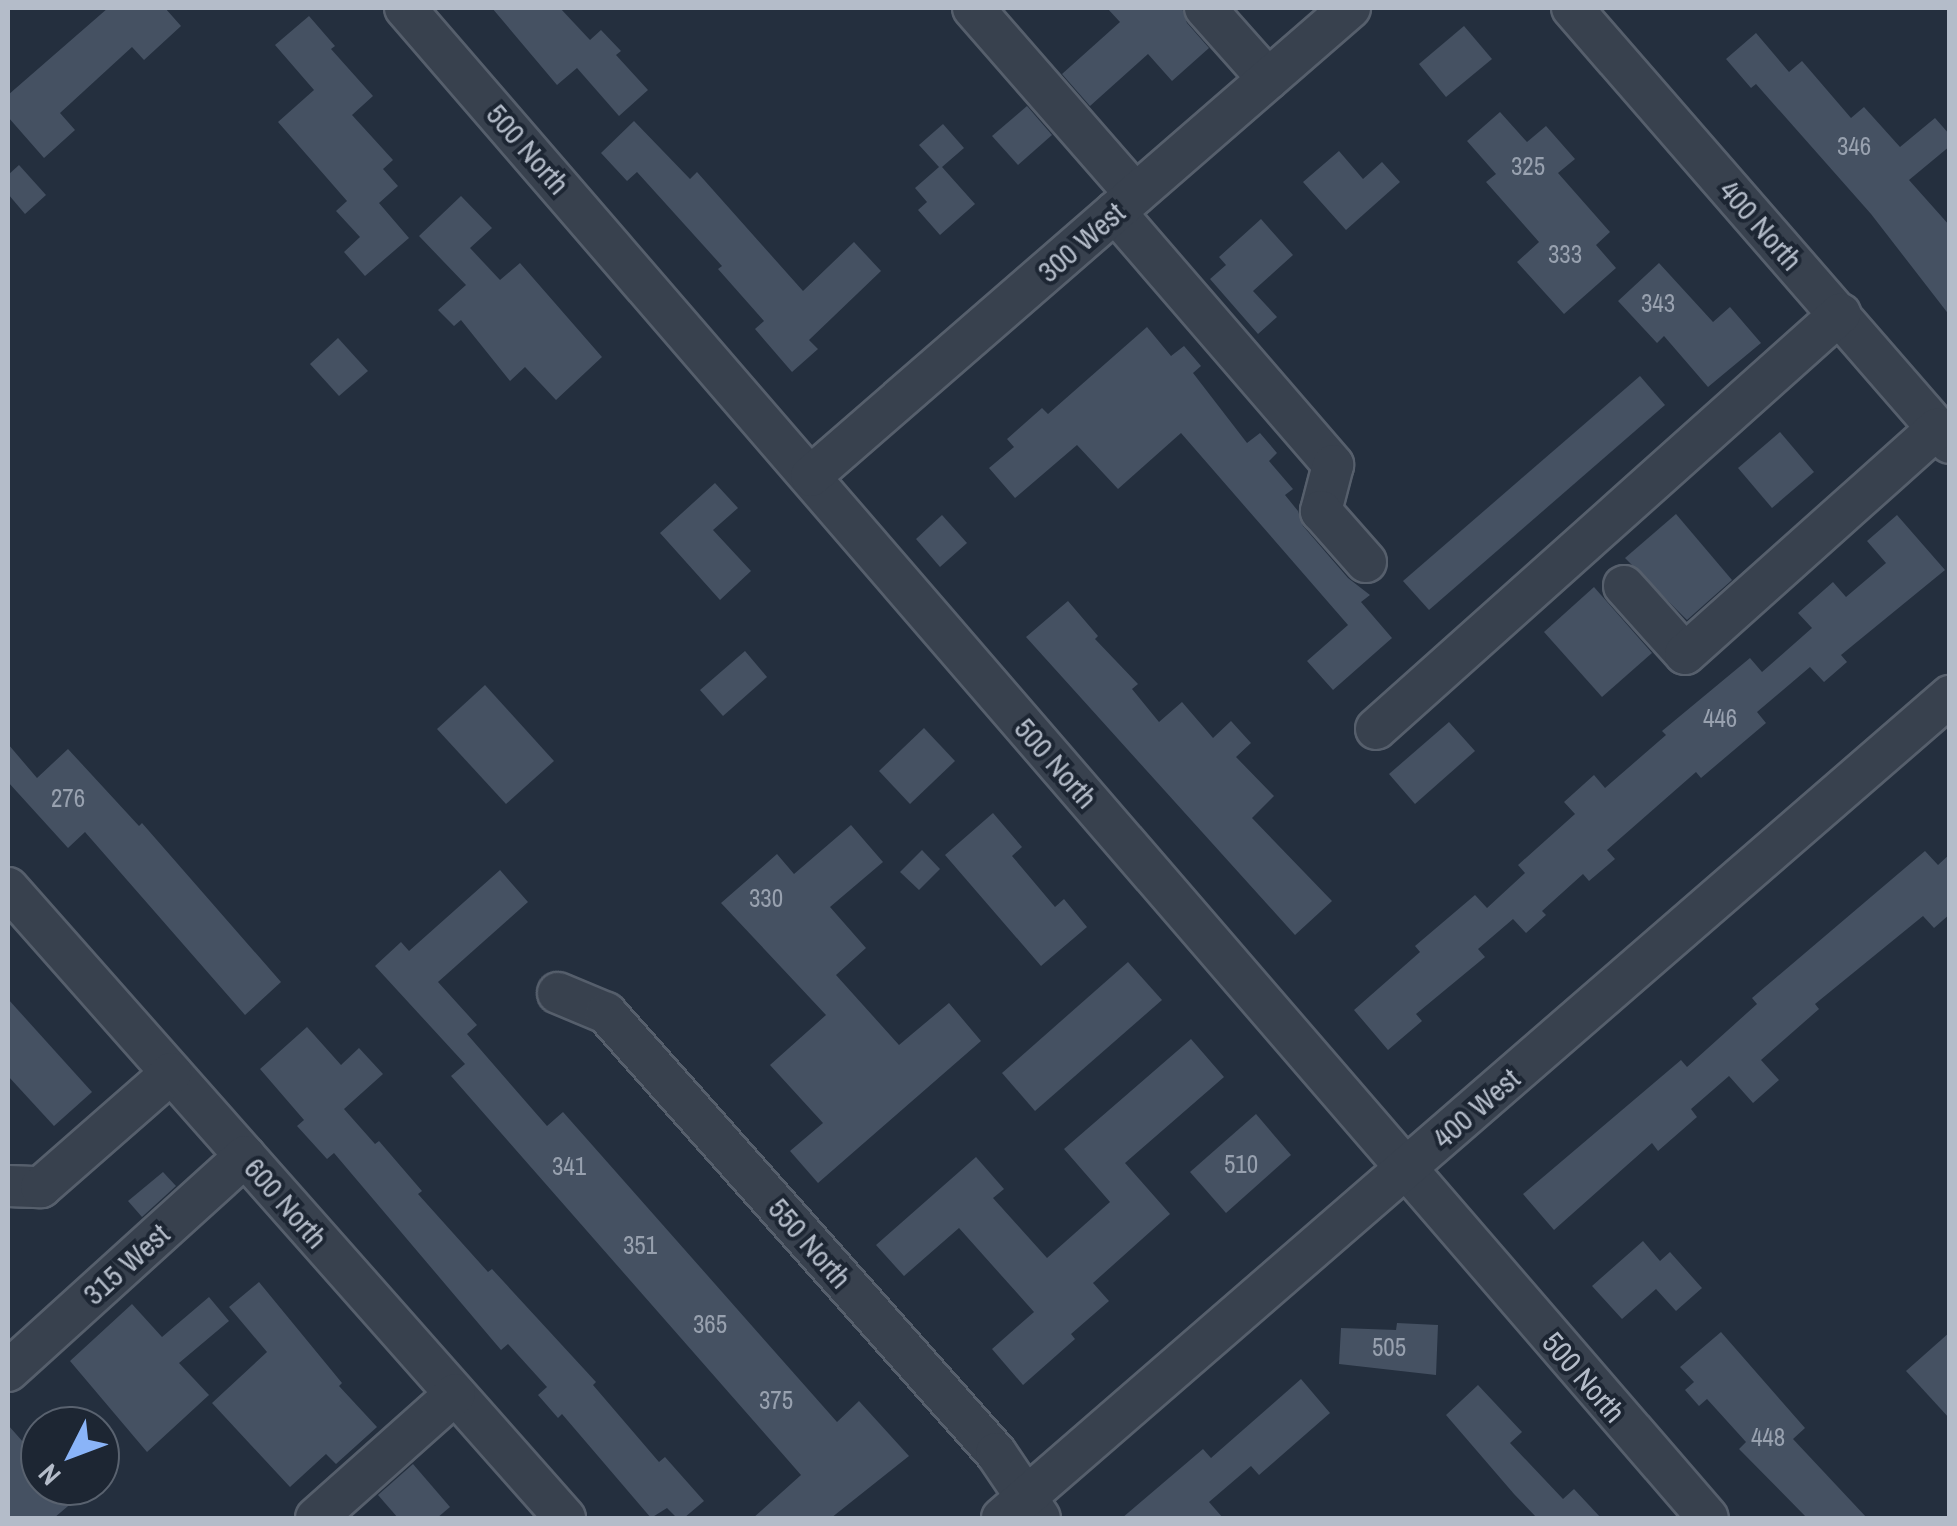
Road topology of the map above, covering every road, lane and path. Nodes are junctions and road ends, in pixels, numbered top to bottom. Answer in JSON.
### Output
{"nodes":[{"id":1,"x":405,"y":8,"type":"edge"},
{"id":2,"x":972,"y":8,"type":"edge"},
{"id":3,"x":1204,"y":8,"type":"edge"},
{"id":4,"x":1350,"y":8,"type":"edge"},
{"id":5,"x":1572,"y":8,"type":"edge"},
{"id":6,"x":1268,"y":79,"type":"junction"},
{"id":7,"x":1125,"y":203,"type":"junction"},
{"id":8,"x":1840,"y":314,"type":"junction"},
{"id":9,"x":1943,"y":436,"type":"edge"},
{"id":10,"x":811,"y":476,"type":"junction"},
{"id":11,"x":1366,"y":562,"type":"dead end"},
{"id":12,"x":1624,"y":586,"type":"dead end"},
{"id":13,"x":1950,"y":696,"type":"edge"},
{"id":14,"x":1376,"y":729,"type":"dead end"},
{"id":15,"x":8,"y":888,"type":"edge"},
{"id":16,"x":558,"y":993,"type":"dead end"},
{"id":17,"x":171,"y":1073,"type":"junction"},
{"id":18,"x":245,"y":1156,"type":"junction"},
{"id":19,"x":1404,"y":1170,"type":"junction"},
{"id":20,"x":8,"y":1186,"type":"edge"},
{"id":21,"x":8,"y":1371,"type":"edge"},
{"id":22,"x":454,"y":1394,"type":"junction"},
{"id":23,"x":1023,"y":1512,"type":"edge"},
{"id":24,"x":316,"y":1518,"type":"edge"},
{"id":25,"x":565,"y":1518,"type":"edge"},
{"id":26,"x":1708,"y":1518,"type":"edge"}],
"edges":[{"from":1,"to":10,"type":"street","name":"500 North"},
{"from":2,"to":7,"type":"street"},
{"from":3,"to":6,"type":"street"},
{"from":4,"to":6,"type":"street","name":"300 West"},
{"from":5,"to":8,"type":"street","name":"400 North"},
{"from":6,"to":7,"type":"street","name":"300 West"},
{"from":7,"to":10,"type":"street","name":"300 West"},
{"from":7,"to":11,"type":"street"},
{"from":8,"to":9,"type":"street","name":"400 North"},
{"from":8,"to":14,"type":"street"},
{"from":9,"to":12,"type":"street"},
{"from":10,"to":19,"type":"street","name":"500 North"},
{"from":13,"to":19,"type":"street","name":"400 West"},
{"from":15,"to":17,"type":"street","name":"600 North"},
{"from":16,"to":23,"type":"street","name":"550 North"},
{"from":17,"to":18,"type":"street","name":"600 North"},
{"from":17,"to":20,"type":"street"},
{"from":18,"to":21,"type":"street","name":"315 West"},
{"from":18,"to":22,"type":"street","name":"600 North"},
{"from":19,"to":23,"type":"street","name":"400 West"},
{"from":19,"to":26,"type":"street","name":"500 North"},
{"from":22,"to":24,"type":"street"},
{"from":22,"to":25,"type":"street","name":"600 North"}]}
